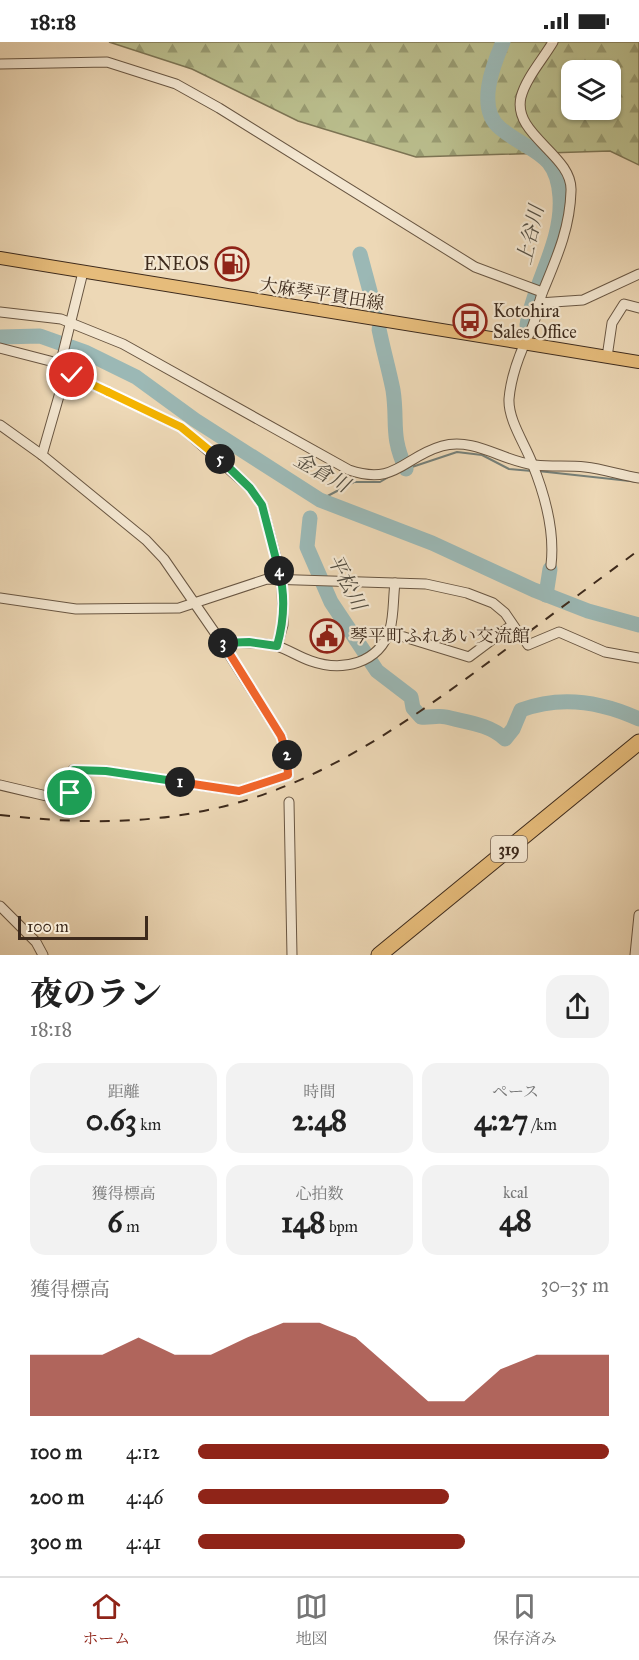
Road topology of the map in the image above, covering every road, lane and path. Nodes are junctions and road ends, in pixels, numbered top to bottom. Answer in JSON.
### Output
{"nodes":[{"id":1,"x":554,"y":42,"type":"edge"},
{"id":2,"x":0,"y":64,"type":"edge"},
{"id":3,"x":0,"y":258,"type":"edge"},
{"id":4,"x":83,"y":272,"type":"junction"},
{"id":5,"x":639,"y":274,"type":"edge"},
{"id":6,"x":542,"y":292,"type":"junction"},
{"id":7,"x":539,"y":303,"type":"junction"},
{"id":8,"x":639,"y":308,"type":"edge"},
{"id":9,"x":0,"y":312,"type":"edge"},
{"id":10,"x":70,"y":325,"type":"junction"},
{"id":11,"x":523,"y":344,"type":"junction"},
{"id":12,"x":0,"y":348,"type":"edge"},
{"id":13,"x":607,"y":357,"type":"junction"},
{"id":14,"x":639,"y":362,"type":"edge"},
{"id":15,"x":61,"y":364,"type":"junction"},
{"id":16,"x":0,"y":425,"type":"edge"},
{"id":17,"x":42,"y":455,"type":"junction"},
{"id":18,"x":533,"y":465,"type":"junction"},
{"id":19,"x":639,"y":478,"type":"edge"},
{"id":20,"x":551,"y":565,"type":"dead end"},
{"id":21,"x":282,"y":580,"type":"junction"},
{"id":22,"x":394,"y":583,"type":"junction"},
{"id":23,"x":0,"y":598,"type":"edge"},
{"id":24,"x":195,"y":604,"type":"junction"},
{"id":25,"x":388,"y":632,"type":"junction"},
{"id":26,"x":518,"y":632,"type":"junction"},
{"id":27,"x":222,"y":643,"type":"junction"},
{"id":28,"x":277,"y":646,"type":"junction"},
{"id":29,"x":639,"y":658,"type":"edge"},
{"id":30,"x":639,"y":742,"type":"edge"},
{"id":31,"x":0,"y":785,"type":"edge"},
{"id":32,"x":289,"y":802,"type":"dead end"},
{"id":33,"x":0,"y":906,"type":"edge"},
{"id":34,"x":639,"y":915,"type":"edge"},
{"id":35,"x":43,"y":955,"type":"edge"},
{"id":36,"x":292,"y":955,"type":"edge"},
{"id":37,"x":379,"y":955,"type":"edge"},
{"id":38,"x":635,"y":955,"type":"edge"}],
"edges":[{"from":1,"to":6,"type":"street"},
{"from":2,"to":6,"type":"street"},
{"from":3,"to":4,"type":"main road","name":"大麻琴平貫田線"},
{"from":4,"to":10,"type":"street"},
{"from":4,"to":11,"type":"main road","name":"大麻琴平貫田線"},
{"from":5,"to":7,"type":"street"},
{"from":6,"to":7,"type":"street"},
{"from":7,"to":11,"type":"street"},
{"from":8,"to":13,"type":"street"},
{"from":9,"to":10,"type":"street"},
{"from":10,"to":15,"type":"street"},
{"from":10,"to":18,"type":"street"},
{"from":11,"to":13,"type":"main road","name":"大麻琴平貫田線"},
{"from":11,"to":18,"type":"street"},
{"from":12,"to":15,"type":"street"},
{"from":13,"to":14,"type":"main road","name":"大麻琴平貫田線"},
{"from":15,"to":17,"type":"street"},
{"from":15,"to":21,"type":"street"},
{"from":16,"to":17,"type":"street"},
{"from":17,"to":24,"type":"street"},
{"from":18,"to":19,"type":"street"},
{"from":18,"to":20,"type":"street"},
{"from":21,"to":22,"type":"street"},
{"from":21,"to":24,"type":"street"},
{"from":21,"to":28,"type":"street"},
{"from":22,"to":25,"type":"street"},
{"from":22,"to":26,"type":"street"},
{"from":23,"to":24,"type":"street"},
{"from":24,"to":27,"type":"street"},
{"from":25,"to":26,"type":"street"},
{"from":25,"to":28,"type":"street"},
{"from":26,"to":29,"type":"street"},
{"from":27,"to":28,"type":"street"},
{"from":27,"to":31,"type":"street"},
{"from":30,"to":37,"type":"highway","number":"319"},
{"from":32,"to":36,"type":"street"},
{"from":33,"to":35,"type":"street"},
{"from":34,"to":38,"type":"street"}]}
